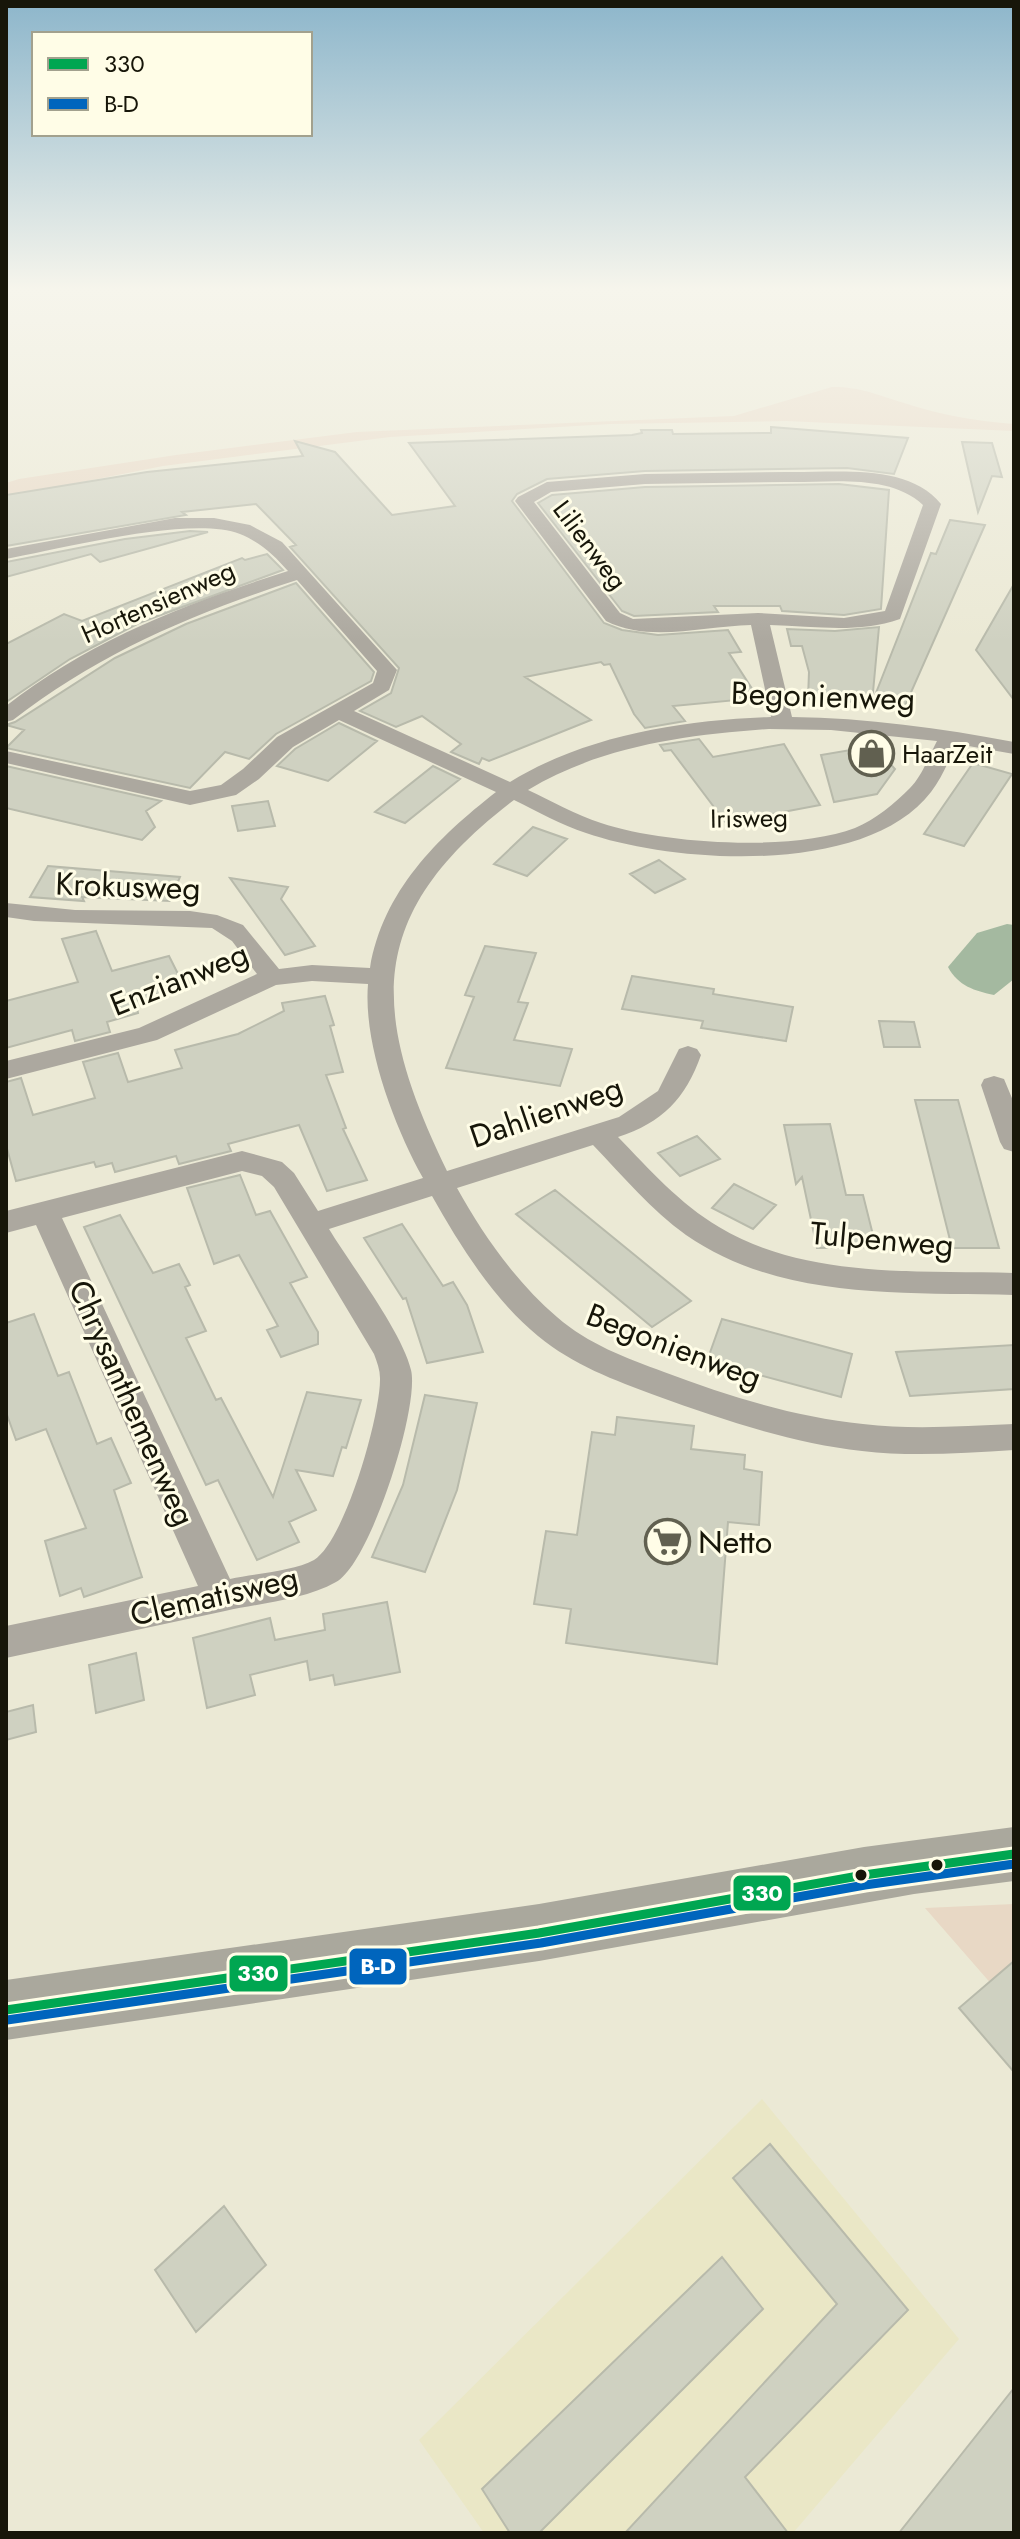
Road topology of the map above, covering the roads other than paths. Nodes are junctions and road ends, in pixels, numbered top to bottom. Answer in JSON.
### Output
{"nodes":[{"id":1,"x":6,"y":554,"type":"edge"},
{"id":2,"x":298,"y":574,"type":"junction"},
{"id":3,"x":759,"y":619,"type":"junction"},
{"id":4,"x":337,"y":711,"type":"junction"},
{"id":5,"x":6,"y":716,"type":"edge"},
{"id":6,"x":783,"y":723,"type":"junction"},
{"id":7,"x":950,"y":737,"type":"junction"},
{"id":8,"x":1014,"y":748,"type":"edge"},
{"id":9,"x":6,"y":757,"type":"edge"},
{"id":10,"x":511,"y":792,"type":"junction"},
{"id":11,"x":6,"y":910,"type":"edge"},
{"id":12,"x":272,"y":977,"type":"junction"},
{"id":13,"x":381,"y":977,"type":"junction"},
{"id":14,"x":688,"y":1055,"type":"dead end"},
{"id":15,"x":6,"y":1070,"type":"edge"},
{"id":16,"x":994,"y":1085,"type":"dead end"},
{"id":17,"x":598,"y":1133,"type":"junction"},
{"id":18,"x":1014,"y":1142,"type":"edge"},
{"id":19,"x":441,"y":1184,"type":"junction"},
{"id":20,"x":44,"y":1210,"type":"junction"},
{"id":21,"x":6,"y":1222,"type":"edge"},
{"id":22,"x":310,"y":1224,"type":"junction"},
{"id":23,"x":1014,"y":1284,"type":"edge"},
{"id":24,"x":1014,"y":1437,"type":"edge"},
{"id":25,"x":220,"y":1596,"type":"junction"},
{"id":26,"x":6,"y":1642,"type":"edge"},
{"id":27,"x":1014,"y":1854,"type":"edge"},
{"id":28,"x":6,"y":2010,"type":"edge"}],
"edges":[{"from":1,"to":2,"type":"street"},
{"from":2,"to":4,"type":"street"},
{"from":2,"to":5,"type":"street","name":"Hortensienweg"},
{"from":3,"to":3,"type":"street","name":"Lilienweg"},
{"from":3,"to":6,"type":"street"},
{"from":4,"to":9,"type":"street"},
{"from":4,"to":10,"type":"street","name":"Irisweg"},
{"from":6,"to":7,"type":"street","name":"Begonienweg"},
{"from":6,"to":10,"type":"street","name":"Begonienweg"},
{"from":7,"to":8,"type":"street","name":"Begonienweg"},
{"from":7,"to":10,"type":"street","name":"Irisweg"},
{"from":10,"to":13,"type":"street","name":"Begonienweg"},
{"from":11,"to":12,"type":"street","name":"Krokusweg"},
{"from":12,"to":13,"type":"street","name":"Enzianweg"},
{"from":12,"to":15,"type":"street","name":"Enzianweg"},
{"from":13,"to":19,"type":"street","name":"Begonienweg"},
{"from":14,"to":17,"type":"street","name":"Dahlienweg"},
{"from":16,"to":18,"type":"street"},
{"from":17,"to":19,"type":"street","name":"Dahlienweg"},
{"from":17,"to":23,"type":"street","name":"Tulpenweg"},
{"from":19,"to":22,"type":"street"},
{"from":19,"to":24,"type":"street","name":"Begonienweg"},
{"from":20,"to":21,"type":"street","name":"Clematisweg"},
{"from":20,"to":22,"type":"street","name":"Clematisweg"},
{"from":20,"to":25,"type":"street","name":"Chrysanthemenweg"},
{"from":22,"to":25,"type":"street","name":"Clematisweg"},
{"from":25,"to":26,"type":"street","name":"Clematisweg"},
{"from":27,"to":28,"type":"street"}]}
